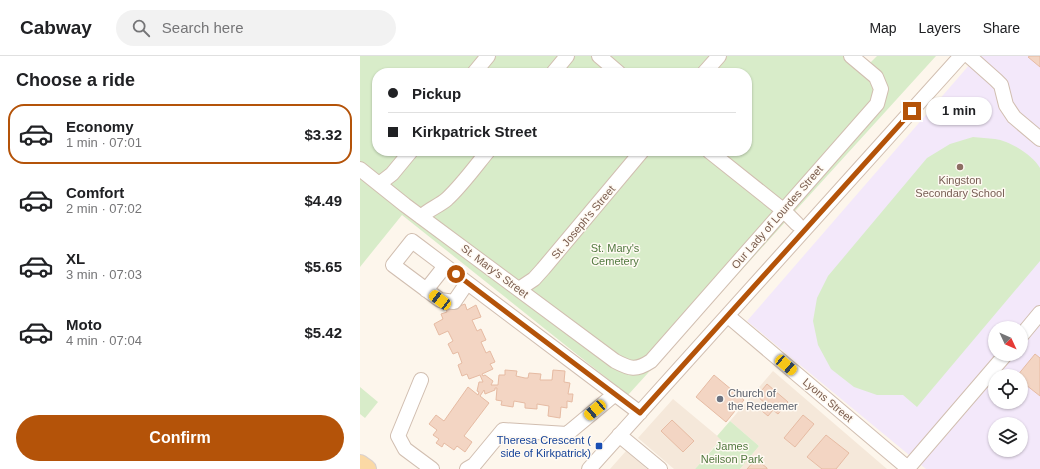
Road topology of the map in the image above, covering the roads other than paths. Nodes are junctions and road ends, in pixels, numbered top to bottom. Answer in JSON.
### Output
{"nodes":[{"id":1,"x":488,"y":56,"type":"edge"},
{"id":2,"x":567,"y":56,"type":"edge"},
{"id":3,"x":599,"y":56,"type":"edge"},
{"id":4,"x":719,"y":56,"type":"edge"},
{"id":5,"x":851,"y":56,"type":"edge"},
{"id":6,"x":961,"y":56,"type":"edge"},
{"id":7,"x":969,"y":56,"type":"edge"},
{"id":8,"x":478,"y":68,"type":"edge"},
{"id":9,"x":557,"y":68,"type":"edge"},
{"id":10,"x":613,"y":68,"type":"edge"},
{"id":11,"x":708,"y":68,"type":"edge"},
{"id":12,"x":1040,"y":139,"type":"edge"},
{"id":13,"x":407,"y":156,"type":"edge"},
{"id":14,"x":484,"y":156,"type":"edge"},
{"id":15,"x":638,"y":156,"type":"edge"},
{"id":16,"x":715,"y":156,"type":"edge"},
{"id":17,"x":360,"y":169,"type":"edge"},
{"id":18,"x":379,"y":184,"type":"junction"},
{"id":19,"x":783,"y":210,"type":"junction"},
{"id":20,"x":421,"y":217,"type":"junction"},
{"id":21,"x":797,"y":224,"type":"dead end"},
{"id":22,"x":445,"y":266,"type":"junction"},
{"id":23,"x":467,"y":283,"type":"junction"},
{"id":24,"x":426,"y":290,"type":"junction"},
{"id":25,"x":520,"y":290,"type":"junction"},
{"id":26,"x":1040,"y":313,"type":"edge"},
{"id":27,"x":728,"y":316,"type":"junction"},
{"id":28,"x":1028,"y":328,"type":"edge"},
{"id":29,"x":1000,"y":361,"type":"edge"},
{"id":30,"x":633,"y":369,"type":"joint"},
{"id":31,"x":421,"y":380,"type":"dead end"},
{"id":32,"x":615,"y":394,"type":"junction"},
{"id":33,"x":640,"y":413,"type":"junction"},
{"id":34,"x":619,"y":435,"type":"junction"},
{"id":35,"x":360,"y":464,"type":"edge"},
{"id":36,"x":367,"y":469,"type":"edge"},
{"id":37,"x":432,"y":469,"type":"edge"},
{"id":38,"x":467,"y":469,"type":"edge"},
{"id":39,"x":589,"y":469,"type":"edge"},
{"id":40,"x":660,"y":469,"type":"edge"},
{"id":41,"x":908,"y":469,"type":"edge"}],
"edges":[{"from":1,"to":8,"type":"street"},
{"from":2,"to":9,"type":"street"},
{"from":3,"to":10,"type":"street"},
{"from":4,"to":11,"type":"street"},
{"from":5,"to":19,"type":"street","name":"Our Lady of Lourdes Street"},
{"from":6,"to":27,"type":"street"},
{"from":7,"to":12,"type":"street"},
{"from":13,"to":18,"type":"street"},
{"from":14,"to":20,"type":"street"},
{"from":15,"to":25,"type":"street","name":"St. Joseph's Street"},
{"from":16,"to":19,"type":"street"},
{"from":17,"to":18,"type":"street","name":"St. Mary's Street"},
{"from":18,"to":20,"type":"street","name":"St. Mary's Street"},
{"from":19,"to":21,"type":"street"},
{"from":19,"to":30,"type":"street","name":"Our Lady of Lourdes Street"},
{"from":20,"to":25,"type":"street","name":"St. Mary's Street"},
{"from":22,"to":23,"type":"street"},
{"from":22,"to":24,"type":"street"},
{"from":22,"to":24,"type":"street"},
{"from":23,"to":24,"type":"street"},
{"from":23,"to":32,"type":"street"},
{"from":25,"to":30,"type":"street","name":"St. Mary's Street"},
{"from":26,"to":28,"type":"street"},
{"from":27,"to":33,"type":"street"},
{"from":27,"to":41,"type":"street","name":"Lyons Street"},
{"from":29,"to":41,"type":"street"},
{"from":31,"to":37,"type":"street"},
{"from":32,"to":33,"type":"street"},
{"from":32,"to":38,"type":"street"},
{"from":33,"to":34,"type":"street"},
{"from":34,"to":39,"type":"street"},
{"from":34,"to":40,"type":"street"},
{"from":35,"to":36,"type":"main road"}]}
